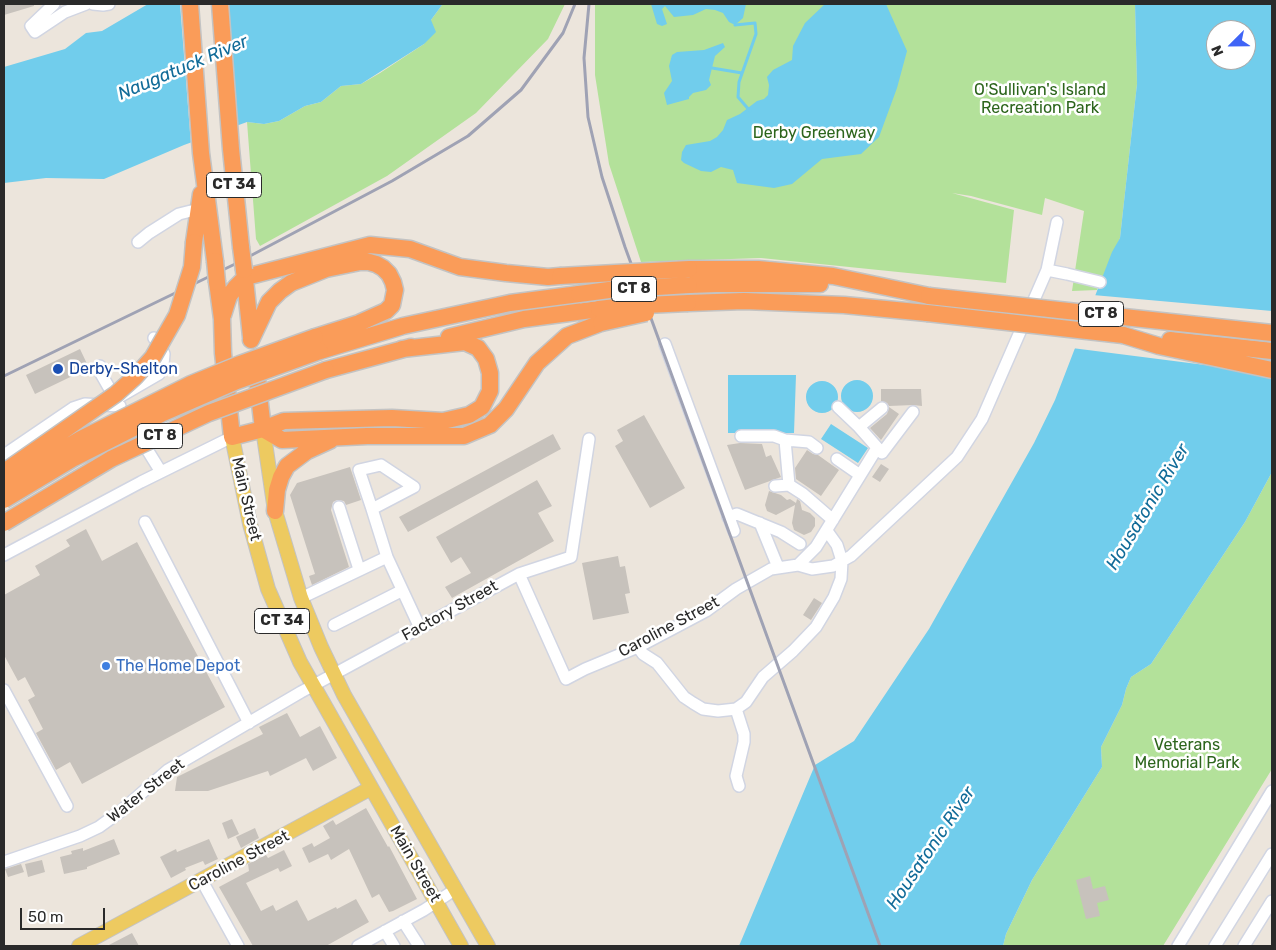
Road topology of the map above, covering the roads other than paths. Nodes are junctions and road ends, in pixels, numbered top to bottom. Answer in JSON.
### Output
{"nodes":[{"id":1,"x":54,"y":4,"type":"edge"},
{"id":2,"x":86,"y":4,"type":"edge"},
{"id":3,"x":93,"y":4,"type":"edge"},
{"id":4,"x":108,"y":4,"type":"edge"},
{"id":5,"x":190,"y":4,"type":"edge"},
{"id":6,"x":220,"y":4,"type":"edge"},
{"id":7,"x":204,"y":179,"type":"junction"},
{"id":8,"x":198,"y":212,"type":"junction"},
{"id":9,"x":1057,"y":222,"type":"dead end"},
{"id":10,"x":138,"y":242,"type":"dead end"},
{"id":11,"x":1047,"y":270,"type":"junction"},
{"id":12,"x":245,"y":273,"type":"junction"},
{"id":13,"x":689,"y":277,"type":"junction"},
{"id":14,"x":1100,"y":282,"type":"dead end"},
{"id":15,"x":600,"y":316,"type":"junction"},
{"id":16,"x":222,"y":320,"type":"junction"},
{"id":17,"x":1272,"y":333,"type":"edge"},
{"id":18,"x":1123,"y":335,"type":"junction"},
{"id":19,"x":154,"y":338,"type":"dead end"},
{"id":20,"x":252,"y":340,"type":"junction"},
{"id":21,"x":318,"y":344,"type":"junction"},
{"id":22,"x":665,"y":344,"type":"dead end"},
{"id":23,"x":402,"y":349,"type":"junction"},
{"id":24,"x":1272,"y":351,"type":"edge"},
{"id":25,"x":100,"y":366,"type":"dead end"},
{"id":26,"x":1272,"y":370,"type":"edge"},
{"id":27,"x":118,"y":403,"type":"junction"},
{"id":28,"x":838,"y":407,"type":"dead end"},
{"id":29,"x":882,"y":408,"type":"dead end"},
{"id":30,"x":912,"y":412,"type":"dead end"},
{"id":31,"x":859,"y":427,"type":"junction"},
{"id":32,"x":263,"y":430,"type":"junction"},
{"id":33,"x":741,"y":436,"type":"dead end"},
{"id":34,"x":346,"y":437,"type":"junction"},
{"id":35,"x":232,"y":438,"type":"junction"},
{"id":36,"x":589,"y":439,"type":"dead end"},
{"id":37,"x":785,"y":440,"type":"junction"},
{"id":38,"x":817,"y":448,"type":"dead end"},
{"id":39,"x":877,"y":448,"type":"junction"},
{"id":40,"x":4,"y":455,"type":"edge"},
{"id":41,"x":837,"y":459,"type":"dead end"},
{"id":42,"x":4,"y":472,"type":"edge"},
{"id":43,"x":161,"y":472,"type":"junction"},
{"id":44,"x":860,"y":475,"type":"junction"},
{"id":45,"x":4,"y":484,"type":"edge"},
{"id":46,"x":789,"y":485,"type":"junction"},
{"id":47,"x":775,"y":486,"type":"dead end"},
{"id":48,"x":4,"y":500,"type":"edge"},
{"id":49,"x":338,"y":507,"type":"dead end"},
{"id":50,"x":372,"y":509,"type":"junction"},
{"id":51,"x":274,"y":511,"type":"junction"},
{"id":52,"x":728,"y":517,"type":"junction"},
{"id":53,"x":833,"y":520,"type":"junction"},
{"id":54,"x":145,"y":522,"type":"dead end"},
{"id":55,"x":4,"y":523,"type":"edge"},
{"id":56,"x":760,"y":523,"type":"junction"},
{"id":57,"x":827,"y":530,"type":"junction"},
{"id":58,"x":734,"y":531,"type":"dead end"},
{"id":59,"x":800,"y":544,"type":"dead end"},
{"id":60,"x":4,"y":555,"type":"edge"},
{"id":61,"x":386,"y":557,"type":"junction"},
{"id":62,"x":842,"y":561,"type":"junction"},
{"id":63,"x":798,"y":565,"type":"junction"},
{"id":64,"x":778,"y":567,"type":"junction"},
{"id":65,"x":359,"y":569,"type":"junction"},
{"id":66,"x":519,"y":574,"type":"junction"},
{"id":67,"x":401,"y":591,"type":"junction"},
{"id":68,"x":301,"y":598,"type":"junction"},
{"id":69,"x":334,"y":625,"type":"dead end"},
{"id":70,"x":420,"y":628,"type":"junction"},
{"id":71,"x":638,"y":647,"type":"junction"},
{"id":72,"x":333,"y":675,"type":"junction"},
{"id":73,"x":314,"y":685,"type":"junction"},
{"id":74,"x":4,"y":690,"type":"edge"},
{"id":75,"x":736,"y":709,"type":"junction"},
{"id":76,"x":249,"y":723,"type":"junction"},
{"id":77,"x":739,"y":786,"type":"dead end"},
{"id":78,"x":371,"y":788,"type":"junction"},
{"id":79,"x":1272,"y":791,"type":"edge"},
{"id":80,"x":67,"y":806,"type":"dead end"},
{"id":81,"x":1268,"y":809,"type":"edge"},
{"id":82,"x":1272,"y":854,"type":"edge"},
{"id":83,"x":4,"y":862,"type":"edge"},
{"id":84,"x":202,"y":881,"type":"junction"},
{"id":85,"x":456,"y":890,"type":"junction"},
{"id":86,"x":1272,"y":901,"type":"edge"},
{"id":87,"x":436,"y":902,"type":"junction"},
{"id":88,"x":404,"y":921,"type":"junction"},
{"id":89,"x":385,"y":931,"type":"junction"},
{"id":90,"x":79,"y":946,"type":"edge"},
{"id":91,"x":238,"y":946,"type":"edge"},
{"id":92,"x":358,"y":946,"type":"edge"},
{"id":93,"x":394,"y":946,"type":"edge"},
{"id":94,"x":419,"y":946,"type":"edge"},
{"id":95,"x":461,"y":946,"type":"edge"},
{"id":96,"x":488,"y":946,"type":"edge"},
{"id":97,"x":1178,"y":946,"type":"edge"},
{"id":98,"x":1215,"y":946,"type":"edge"},
{"id":99,"x":1244,"y":946,"type":"edge"}],
"edges":[{"from":1,"to":2,"type":"street"},
{"from":3,"to":4,"type":"street"},
{"from":5,"to":7,"type":"highway","name":"Main Street","number":"CT 34"},
{"from":6,"to":12,"type":"highway","name":"Main Street","number":"CT 34","bridge":true},
{"from":7,"to":8,"type":"highway"},
{"from":7,"to":16,"type":"highway","name":"Main Street","number":"CT 34","bridge":true},
{"from":8,"to":10,"type":"street"},
{"from":8,"to":42,"type":"highway","bridge":true},
{"from":9,"to":11,"type":"street","name":"Caroline Street"},
{"from":11,"to":14,"type":"street"},
{"from":11,"to":62,"type":"street","name":"Caroline Street"},
{"from":12,"to":13,"type":"highway","bridge":true},
{"from":12,"to":16,"type":"highway"},
{"from":12,"to":20,"type":"highway","name":"Main Street","number":"CT 34"},
{"from":13,"to":17,"type":"highway","number":"CT 8","bridge":true},
{"from":13,"to":21,"type":"highway","number":"CT 8","bridge":true},
{"from":15,"to":18,"type":"highway","number":"CT 8","bridge":true},
{"from":15,"to":23,"type":"highway","number":"CT 8"},
{"from":15,"to":34,"type":"highway"},
{"from":16,"to":35,"type":"highway","name":"Main Street","number":"CT 34"},
{"from":18,"to":24,"type":"highway","number":"CT 8"},
{"from":18,"to":26,"type":"highway"},
{"from":19,"to":27,"type":"street"},
{"from":20,"to":21,"type":"highway"},
{"from":20,"to":32,"type":"highway","name":"Main Street","number":"CT 34"},
{"from":21,"to":45,"type":"highway","bridge":true},
{"from":21,"to":48,"type":"highway","number":"CT 8","bridge":true},
{"from":22,"to":52,"type":"street"},
{"from":23,"to":32,"type":"highway"},
{"from":23,"to":55,"type":"highway","number":"CT 8","bridge":true},
{"from":25,"to":27,"type":"street"},
{"from":27,"to":40,"type":"street"},
{"from":27,"to":43,"type":"street"},
{"from":28,"to":31,"type":"street"},
{"from":29,"to":31,"type":"street"},
{"from":30,"to":39,"type":"street"},
{"from":31,"to":39,"type":"street"},
{"from":32,"to":34,"type":"highway"},
{"from":32,"to":35,"type":"highway"},
{"from":32,"to":51,"type":"main road","name":"Main Street","number":"CT 34"},
{"from":33,"to":37,"type":"street"},
{"from":34,"to":51,"type":"highway"},
{"from":35,"to":43,"type":"street"},
{"from":35,"to":73,"type":"main road","name":"Main Street","number":"CT 34"},
{"from":36,"to":66,"type":"street","name":"Factory Street"},
{"from":37,"to":38,"type":"street"},
{"from":37,"to":46,"type":"street"},
{"from":39,"to":44,"type":"street"},
{"from":41,"to":44,"type":"street"},
{"from":43,"to":60,"type":"street"},
{"from":44,"to":53,"type":"street"},
{"from":46,"to":47,"type":"street"},
{"from":46,"to":53,"type":"street"},
{"from":49,"to":65,"type":"street"},
{"from":50,"to":50,"type":"street"},
{"from":50,"to":61,"type":"street"},
{"from":51,"to":68,"type":"main road","name":"Main Street","number":"CT 34"},
{"from":52,"to":56,"type":"street"},
{"from":52,"to":58,"type":"street"},
{"from":53,"to":57,"type":"street"},
{"from":54,"to":76,"type":"street"},
{"from":56,"to":59,"type":"street"},
{"from":56,"to":64,"type":"street"},
{"from":57,"to":62,"type":"street"},
{"from":57,"to":63,"type":"street"},
{"from":61,"to":65,"type":"street"},
{"from":61,"to":67,"type":"street"},
{"from":62,"to":63,"type":"street","name":"Caroline Street"},
{"from":62,"to":75,"type":"street"},
{"from":63,"to":64,"type":"street","name":"Caroline Street"},
{"from":64,"to":71,"type":"street","name":"Caroline Street"},
{"from":65,"to":68,"type":"street"},
{"from":66,"to":70,"type":"street","name":"Factory Street"},
{"from":66,"to":71,"type":"street","name":"Caroline Street"},
{"from":67,"to":69,"type":"street"},
{"from":67,"to":70,"type":"street"},
{"from":68,"to":72,"type":"main road","name":"Main Street","number":"CT 34"},
{"from":70,"to":72,"type":"street","name":"Factory Street"},
{"from":71,"to":75,"type":"street"},
{"from":72,"to":73,"type":"street","name":"Water Street"},
{"from":72,"to":85,"type":"main road","name":"Main Street","number":"CT 34"},
{"from":73,"to":76,"type":"street","name":"Water Street"},
{"from":73,"to":78,"type":"main road","name":"Main Street","number":"CT 34"},
{"from":74,"to":80,"type":"street"},
{"from":75,"to":77,"type":"street"},
{"from":76,"to":83,"type":"street","name":"Water Street"},
{"from":78,"to":84,"type":"main road","name":"Caroline Street"},
{"from":78,"to":87,"type":"main road","name":"Main Street","number":"CT 34"},
{"from":79,"to":81,"type":"street"},
{"from":81,"to":97,"type":"street"},
{"from":82,"to":98,"type":"street"},
{"from":84,"to":90,"type":"main road","name":"Caroline Street"},
{"from":84,"to":91,"type":"street"},
{"from":85,"to":87,"type":"street"},
{"from":85,"to":96,"type":"main road","name":"Main Street","number":"CT 34"},
{"from":86,"to":99,"type":"street"},
{"from":87,"to":88,"type":"street"},
{"from":87,"to":95,"type":"main road","name":"Main Street","number":"CT 34"},
{"from":88,"to":89,"type":"street"},
{"from":88,"to":94,"type":"street"},
{"from":89,"to":92,"type":"street"},
{"from":89,"to":93,"type":"street"}]}
